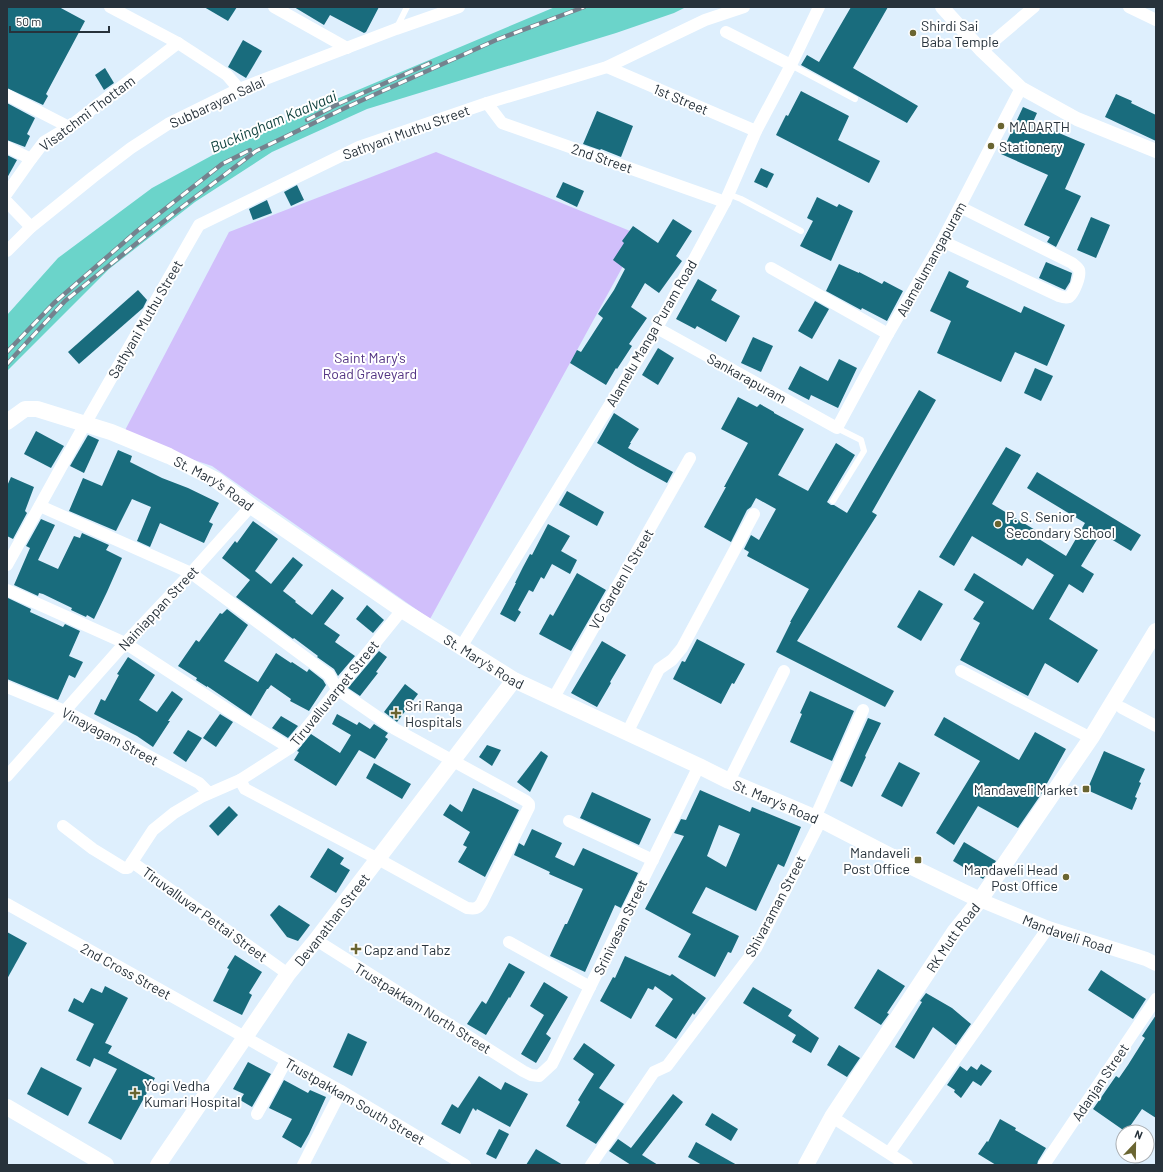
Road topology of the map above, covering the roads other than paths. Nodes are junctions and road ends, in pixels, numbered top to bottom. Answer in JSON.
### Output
{"nodes":[{"id":1,"x":110,"y":7,"type":"edge"},
{"id":2,"x":274,"y":7,"type":"edge"},
{"id":3,"x":407,"y":7,"type":"edge"},
{"id":4,"x":459,"y":7,"type":"edge"},
{"id":5,"x":744,"y":7,"type":"edge"},
{"id":6,"x":819,"y":7,"type":"edge"},
{"id":7,"x":942,"y":7,"type":"edge"},
{"id":8,"x":1034,"y":7,"type":"edge"},
{"id":9,"x":1129,"y":7,"type":"edge"},
{"id":10,"x":290,"y":11,"type":"edge"},
{"id":11,"x":1150,"y":14,"type":"edge"},
{"id":12,"x":396,"y":29,"type":"junction"},
{"id":13,"x":726,"y":32,"type":"dead end"},
{"id":14,"x":178,"y":43,"type":"junction"},
{"id":15,"x":347,"y":48,"type":"junction"},
{"id":16,"x":982,"y":51,"type":"junction"},
{"id":17,"x":790,"y":65,"type":"junction"},
{"id":18,"x":607,"y":67,"type":"junction"},
{"id":19,"x":1021,"y":88,"type":"junction"},
{"id":20,"x":239,"y":89,"type":"junction"},
{"id":21,"x":7,"y":95,"type":"edge"},
{"id":22,"x":855,"y":99,"type":"dead end"},
{"id":23,"x":487,"y":103,"type":"junction"},
{"id":24,"x":70,"y":127,"type":"junction"},
{"id":25,"x":756,"y":131,"type":"junction"},
{"id":26,"x":7,"y":146,"type":"edge"},
{"id":27,"x":1156,"y":151,"type":"edge"},
{"id":28,"x":30,"y":159,"type":"junction"},
{"id":29,"x":7,"y":193,"type":"edge"},
{"id":30,"x":726,"y":198,"type":"junction"},
{"id":31,"x":7,"y":202,"type":"edge"},
{"id":32,"x":960,"y":207,"type":"junction"},
{"id":33,"x":31,"y":227,"type":"junction"},
{"id":34,"x":801,"y":231,"type":"dead end"},
{"id":35,"x":942,"y":241,"type":"junction"},
{"id":36,"x":7,"y":251,"type":"edge"},
{"id":37,"x":771,"y":268,"type":"dead end"},
{"id":38,"x":657,"y":328,"type":"junction"},
{"id":39,"x":888,"y":334,"type":"junction"},
{"id":40,"x":7,"y":422,"type":"edge"},
{"id":41,"x":85,"y":424,"type":"junction"},
{"id":42,"x":837,"y":428,"type":"junction"},
{"id":43,"x":690,"y":458,"type":"dead end"},
{"id":44,"x":833,"y":501,"type":"dead end"},
{"id":45,"x":40,"y":506,"type":"junction"},
{"id":46,"x":251,"y":506,"type":"junction"},
{"id":47,"x":754,"y":514,"type":"dead end"},
{"id":48,"x":7,"y":565,"type":"edge"},
{"id":49,"x":191,"y":573,"type":"junction"},
{"id":50,"x":7,"y":590,"type":"edge"},
{"id":51,"x":402,"y":610,"type":"junction"},
{"id":52,"x":1156,"y":631,"type":"edge"},
{"id":53,"x":125,"y":643,"type":"junction"},
{"id":54,"x":461,"y":647,"type":"junction"},
{"id":55,"x":961,"y":670,"type":"dead end"},
{"id":56,"x":784,"y":671,"type":"dead end"},
{"id":57,"x":514,"y":680,"type":"junction"},
{"id":58,"x":7,"y":687,"type":"edge"},
{"id":59,"x":337,"y":689,"type":"junction"},
{"id":60,"x":553,"y":698,"type":"junction"},
{"id":61,"x":1122,"y":708,"type":"dead end"},
{"id":62,"x":863,"y":710,"type":"dead end"},
{"id":63,"x":66,"y":711,"type":"junction"},
{"id":64,"x":1156,"y":726,"type":"edge"},
{"id":65,"x":627,"y":733,"type":"junction"},
{"id":66,"x":1091,"y":738,"type":"junction"},
{"id":67,"x":290,"y":748,"type":"junction"},
{"id":68,"x":452,"y":761,"type":"junction"},
{"id":69,"x":699,"y":766,"type":"junction"},
{"id":70,"x":7,"y":776,"type":"edge"},
{"id":71,"x":240,"y":780,"type":"junction"},
{"id":72,"x":729,"y":781,"type":"junction"},
{"id":73,"x":209,"y":793,"type":"junction"},
{"id":74,"x":818,"y":819,"type":"junction"},
{"id":75,"x":569,"y":822,"type":"dead end"},
{"id":76,"x":63,"y":826,"type":"dead end"},
{"id":77,"x":378,"y":859,"type":"junction"},
{"id":78,"x":653,"y":860,"type":"junction"},
{"id":79,"x":132,"y":862,"type":"junction"},
{"id":80,"x":980,"y":900,"type":"junction"},
{"id":81,"x":7,"y":904,"type":"edge"},
{"id":82,"x":1048,"y":928,"type":"junction"},
{"id":83,"x":316,"y":940,"type":"junction"},
{"id":84,"x":510,"y":942,"type":"dead end"},
{"id":85,"x":1153,"y":960,"type":"edge"},
{"id":86,"x":288,"y":974,"type":"junction"},
{"id":87,"x":590,"y":987,"type":"junction"},
{"id":88,"x":1156,"y":999,"type":"edge"},
{"id":89,"x":244,"y":1038,"type":"junction"},
{"id":90,"x":286,"y":1061,"type":"junction"},
{"id":91,"x":531,"y":1075,"type":"joint"},
{"id":92,"x":341,"y":1091,"type":"junction"},
{"id":93,"x":7,"y":1107,"type":"edge"},
{"id":94,"x":257,"y":1114,"type":"dead end"},
{"id":95,"x":832,"y":1117,"type":"junction"},
{"id":96,"x":889,"y":1153,"type":"junction"},
{"id":97,"x":106,"y":1165,"type":"edge"},
{"id":98,"x":158,"y":1165,"type":"edge"},
{"id":99,"x":303,"y":1165,"type":"edge"},
{"id":100,"x":465,"y":1165,"type":"edge"},
{"id":101,"x":591,"y":1165,"type":"edge"},
{"id":102,"x":806,"y":1165,"type":"edge"},
{"id":103,"x":907,"y":1165,"type":"edge"},
{"id":104,"x":1044,"y":1165,"type":"edge"}],
"edges":[{"from":1,"to":14,"type":"street"},
{"from":2,"to":10,"type":"street"},
{"from":3,"to":12,"type":"lane"},
{"from":4,"to":12,"type":"street","name":"Subbarayan Salai"},
{"from":5,"to":18,"type":"street","name":"Sathyani Muthu Street"},
{"from":6,"to":17,"type":"street","name":"Alamelu Manga Puram Road"},
{"from":7,"to":16,"type":"street"},
{"from":8,"to":16,"type":"street"},
{"from":9,"to":11,"type":"street"},
{"from":10,"to":15,"type":"street"},
{"from":12,"to":15,"type":"street","name":"Subbarayan Salai"},
{"from":13,"to":17,"type":"street"},
{"from":14,"to":20,"type":"street"},
{"from":14,"to":24,"type":"street","name":"Visatchmi Thottam"},
{"from":15,"to":20,"type":"street","name":"Subbarayan Salai"},
{"from":16,"to":19,"type":"street"},
{"from":17,"to":22,"type":"lane"},
{"from":17,"to":25,"type":"street","name":"Alamelu Manga Puram Road"},
{"from":18,"to":23,"type":"street","name":"Sathyani Muthu Street"},
{"from":18,"to":25,"type":"street","name":"1st Street"},
{"from":19,"to":27,"type":"street"},
{"from":19,"to":32,"type":"street","name":"Alamelumangapuram"},
{"from":20,"to":33,"type":"street","name":"Subbarayan Salai"},
{"from":21,"to":24,"type":"street"},
{"from":23,"to":30,"type":"street","name":"2nd Street"},
{"from":23,"to":41,"type":"street","name":"Sathyani Muthu Street"},
{"from":24,"to":28,"type":"street","name":"Visatchmi Thottam"},
{"from":25,"to":30,"type":"street","name":"Alamelu Manga Puram Road"},
{"from":26,"to":28,"type":"street"},
{"from":28,"to":29,"type":"street","name":"Visatchmi Thottam"},
{"from":30,"to":34,"type":"lane"},
{"from":30,"to":38,"type":"street","name":"Alamelu Manga Puram Road"},
{"from":31,"to":33,"type":"street"},
{"from":32,"to":35,"type":"street","name":"Alamelumangapuram"},
{"from":32,"to":35,"type":"street"},
{"from":33,"to":36,"type":"street","name":"Subbarayan Salai"},
{"from":35,"to":39,"type":"street","name":"Alamelumangapuram"},
{"from":37,"to":39,"type":"street"},
{"from":38,"to":42,"type":"street","name":"Sankarapuram"},
{"from":38,"to":54,"type":"street","name":"Alamelu Manga Puram Road"},
{"from":39,"to":42,"type":"street","name":"Alamelumangapuram"},
{"from":40,"to":41,"type":"main road","name":"St. Mary's Road"},
{"from":41,"to":45,"type":"street","name":"Sathyani Muthu Street"},
{"from":41,"to":46,"type":"main road","name":"St. Mary's Road"},
{"from":42,"to":44,"type":"lane"},
{"from":43,"to":60,"type":"street","name":"VC Garden II Street"},
{"from":45,"to":48,"type":"street","name":"Sathyani Muthu Street"},
{"from":45,"to":49,"type":"street"},
{"from":46,"to":49,"type":"street","name":"Nainiappan Street"},
{"from":46,"to":51,"type":"main road","name":"St. Mary's Road"},
{"from":47,"to":65,"type":"street"},
{"from":49,"to":53,"type":"street","name":"Nainiappan Street"},
{"from":49,"to":59,"type":"street"},
{"from":50,"to":53,"type":"street"},
{"from":51,"to":54,"type":"main road","name":"St. Mary's Road"},
{"from":51,"to":59,"type":"street","name":"Tiruvalluvarpet Street"},
{"from":52,"to":66,"type":"main road","name":"RK Mutt Road"},
{"from":53,"to":63,"type":"street","name":"Nainiappan Street"},
{"from":53,"to":67,"type":"street"},
{"from":54,"to":57,"type":"main road","name":"St. Mary's Road"},
{"from":55,"to":66,"type":"street"},
{"from":56,"to":72,"type":"street"},
{"from":57,"to":60,"type":"main road","name":"St. Mary's Road"},
{"from":57,"to":68,"type":"main road","name":"Devanathan Street"},
{"from":58,"to":63,"type":"street","name":"Vinayagam Street"},
{"from":59,"to":67,"type":"street","name":"Tiruvalluvarpet Street"},
{"from":59,"to":68,"type":"street"},
{"from":60,"to":65,"type":"main road","name":"St. Mary's Road"},
{"from":61,"to":64,"type":"street"},
{"from":62,"to":74,"type":"street","name":"Shivaraman Street"},
{"from":63,"to":70,"type":"street","name":"Nainiappan Street"},
{"from":63,"to":73,"type":"street","name":"Vinayagam Street"},
{"from":65,"to":69,"type":"main road","name":"St. Mary's Road"},
{"from":66,"to":80,"type":"main road","name":"RK Mutt Road"},
{"from":67,"to":71,"type":"street","name":"Tiruvalluvarpet Street"},
{"from":68,"to":77,"type":"main road","name":"Devanathan Street"},
{"from":68,"to":77,"type":"street"},
{"from":69,"to":72,"type":"main road","name":"St. Mary's Road"},
{"from":69,"to":78,"type":"street","name":"Srinivasan Street"},
{"from":71,"to":73,"type":"street","name":"Tiruvalluvarpet Street"},
{"from":71,"to":77,"type":"street"},
{"from":72,"to":74,"type":"main road","name":"St. Mary's Road"},
{"from":73,"to":79,"type":"street","name":"Tiruvalluvarpet Street"},
{"from":74,"to":80,"type":"main road","name":"St. Mary's Road"},
{"from":74,"to":101,"type":"street","name":"Shivaraman Street"},
{"from":75,"to":78,"type":"street"},
{"from":76,"to":79,"type":"street","name":"Tiruvalluvar Pettai Street"},
{"from":77,"to":83,"type":"main road","name":"Devanathan Street"},
{"from":78,"to":87,"type":"street","name":"Srinivasan Street"},
{"from":79,"to":86,"type":"street","name":"Tiruvalluvar Pettai Street"},
{"from":80,"to":82,"type":"street","name":"Mandaveli Road"},
{"from":80,"to":95,"type":"main road","name":"RK Mutt Road"},
{"from":81,"to":89,"type":"street","name":"2nd Cross Street"},
{"from":82,"to":85,"type":"street","name":"Mandaveli Road"},
{"from":82,"to":96,"type":"street"},
{"from":83,"to":86,"type":"main road","name":"Devanathan Street"},
{"from":83,"to":91,"type":"street","name":"Trustpakkam North Street"},
{"from":84,"to":87,"type":"street"},
{"from":86,"to":89,"type":"main road","name":"Devanathan Street"},
{"from":87,"to":91,"type":"street","name":"Srinivasan Street"},
{"from":88,"to":104,"type":"street","name":"Adanjan Street"},
{"from":89,"to":90,"type":"street","name":"Trustpakkam South Street"},
{"from":89,"to":98,"type":"main road","name":"Devanathan Street"},
{"from":90,"to":92,"type":"street","name":"Trustpakkam South Street"},
{"from":90,"to":94,"type":"street"},
{"from":92,"to":99,"type":"street"},
{"from":92,"to":100,"type":"street","name":"Trustpakkam South Street"},
{"from":93,"to":97,"type":"main road"},
{"from":95,"to":96,"type":"street"},
{"from":95,"to":102,"type":"main road","name":"RK Mutt Road"},
{"from":96,"to":103,"type":"street"}]}
